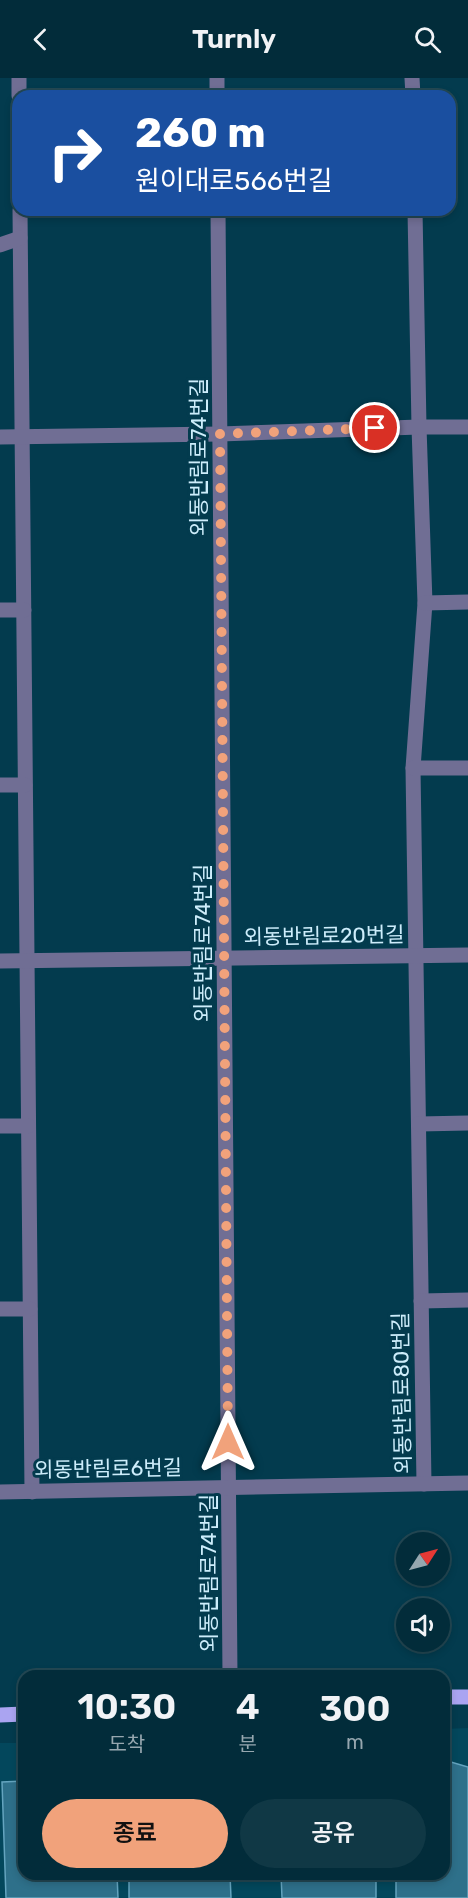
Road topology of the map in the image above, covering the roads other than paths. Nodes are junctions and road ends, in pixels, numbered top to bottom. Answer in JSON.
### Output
{"nodes":[{"id":1,"x":20,"y":216,"type":"edge"},
{"id":2,"x":218,"y":216,"type":"edge"},
{"id":3,"x":415,"y":216,"type":"edge"},
{"id":4,"x":20,"y":238,"type":"junction"},
{"id":5,"x":0,"y":245,"type":"edge"},
{"id":6,"x":419,"y":427,"type":"junction"},
{"id":7,"x":468,"y":428,"type":"edge"},
{"id":8,"x":220,"y":434,"type":"junction"},
{"id":9,"x":0,"y":437,"type":"edge"},
{"id":10,"x":22,"y":437,"type":"junction"},
{"id":11,"x":468,"y":602,"type":"edge"},
{"id":12,"x":425,"y":603,"type":"junction"},
{"id":13,"x":0,"y":610,"type":"edge"},
{"id":14,"x":24,"y":610,"type":"junction"},
{"id":15,"x":413,"y":768,"type":"junction"},
{"id":16,"x":468,"y":768,"type":"edge"},
{"id":17,"x":0,"y":785,"type":"edge"},
{"id":18,"x":25,"y":785,"type":"junction"},
{"id":19,"x":468,"y":955,"type":"edge"},
{"id":20,"x":416,"y":956,"type":"junction"},
{"id":21,"x":225,"y":958,"type":"junction"},
{"id":22,"x":0,"y":961,"type":"edge"},
{"id":23,"x":27,"y":961,"type":"junction"},
{"id":24,"x":468,"y":1123,"type":"edge"},
{"id":25,"x":419,"y":1124,"type":"junction"},
{"id":26,"x":0,"y":1126,"type":"edge"},
{"id":27,"x":28,"y":1126,"type":"junction"},
{"id":28,"x":468,"y":1300,"type":"edge"},
{"id":29,"x":421,"y":1301,"type":"junction"},
{"id":30,"x":30,"y":1309,"type":"junction"},
{"id":31,"x":0,"y":1310,"type":"edge"},
{"id":32,"x":468,"y":1483,"type":"edge"},
{"id":33,"x":424,"y":1484,"type":"junction"},
{"id":34,"x":229,"y":1488,"type":"junction"},
{"id":35,"x":0,"y":1492,"type":"edge"},
{"id":36,"x":32,"y":1492,"type":"junction"},
{"id":37,"x":230,"y":1670,"type":"edge"},
{"id":38,"x":468,"y":1696,"type":"edge"},
{"id":39,"x":450,"y":1697,"type":"edge"},
{"id":40,"x":18,"y":1714,"type":"edge"},
{"id":41,"x":0,"y":1715,"type":"edge"}],
"edges":[{"from":1,"to":4,"type":"street"},
{"from":2,"to":8,"type":"street","name":"외동반림로74번길"},
{"from":3,"to":6,"type":"street","name":"외동반림로80번길"},
{"from":4,"to":5,"type":"street"},
{"from":4,"to":10,"type":"street"},
{"from":6,"to":7,"type":"street"},
{"from":6,"to":8,"type":"street"},
{"from":6,"to":12,"type":"street","name":"외동반림로80번길"},
{"from":8,"to":10,"type":"street"},
{"from":8,"to":21,"type":"street","name":"외동반림로74번길"},
{"from":9,"to":10,"type":"street"},
{"from":10,"to":14,"type":"street"},
{"from":11,"to":12,"type":"street"},
{"from":12,"to":15,"type":"street","name":"외동반림로80번길"},
{"from":13,"to":14,"type":"street"},
{"from":14,"to":18,"type":"street"},
{"from":15,"to":16,"type":"street"},
{"from":15,"to":20,"type":"street","name":"외동반림로80번길"},
{"from":17,"to":18,"type":"street"},
{"from":18,"to":23,"type":"street"},
{"from":19,"to":20,"type":"street","name":"외동반림로20번길"},
{"from":20,"to":21,"type":"street","name":"외동반림로20번길"},
{"from":20,"to":25,"type":"street","name":"외동반림로80번길"},
{"from":21,"to":23,"type":"street","name":"외동반림로20번길"},
{"from":21,"to":34,"type":"street","name":"외동반림로74번길"},
{"from":22,"to":23,"type":"street","name":"외동반림로20번길"},
{"from":23,"to":27,"type":"street"},
{"from":24,"to":25,"type":"street"},
{"from":25,"to":29,"type":"street","name":"외동반림로80번길"},
{"from":26,"to":27,"type":"street"},
{"from":27,"to":30,"type":"street"},
{"from":28,"to":29,"type":"street","name":"외동반림로80번길"},
{"from":29,"to":33,"type":"street","name":"외동반림로80번길"},
{"from":30,"to":31,"type":"street"},
{"from":30,"to":36,"type":"street"},
{"from":32,"to":33,"type":"street","name":"외동반림로6번길"},
{"from":33,"to":34,"type":"street","name":"외동반림로6번길"},
{"from":34,"to":36,"type":"street","name":"외동반림로6번길"},
{"from":34,"to":37,"type":"street","name":"외동반림로74번길"},
{"from":35,"to":36,"type":"street","name":"외동반림로6번길"},
{"from":38,"to":39,"type":"main road"},
{"from":40,"to":41,"type":"main road"}]}
